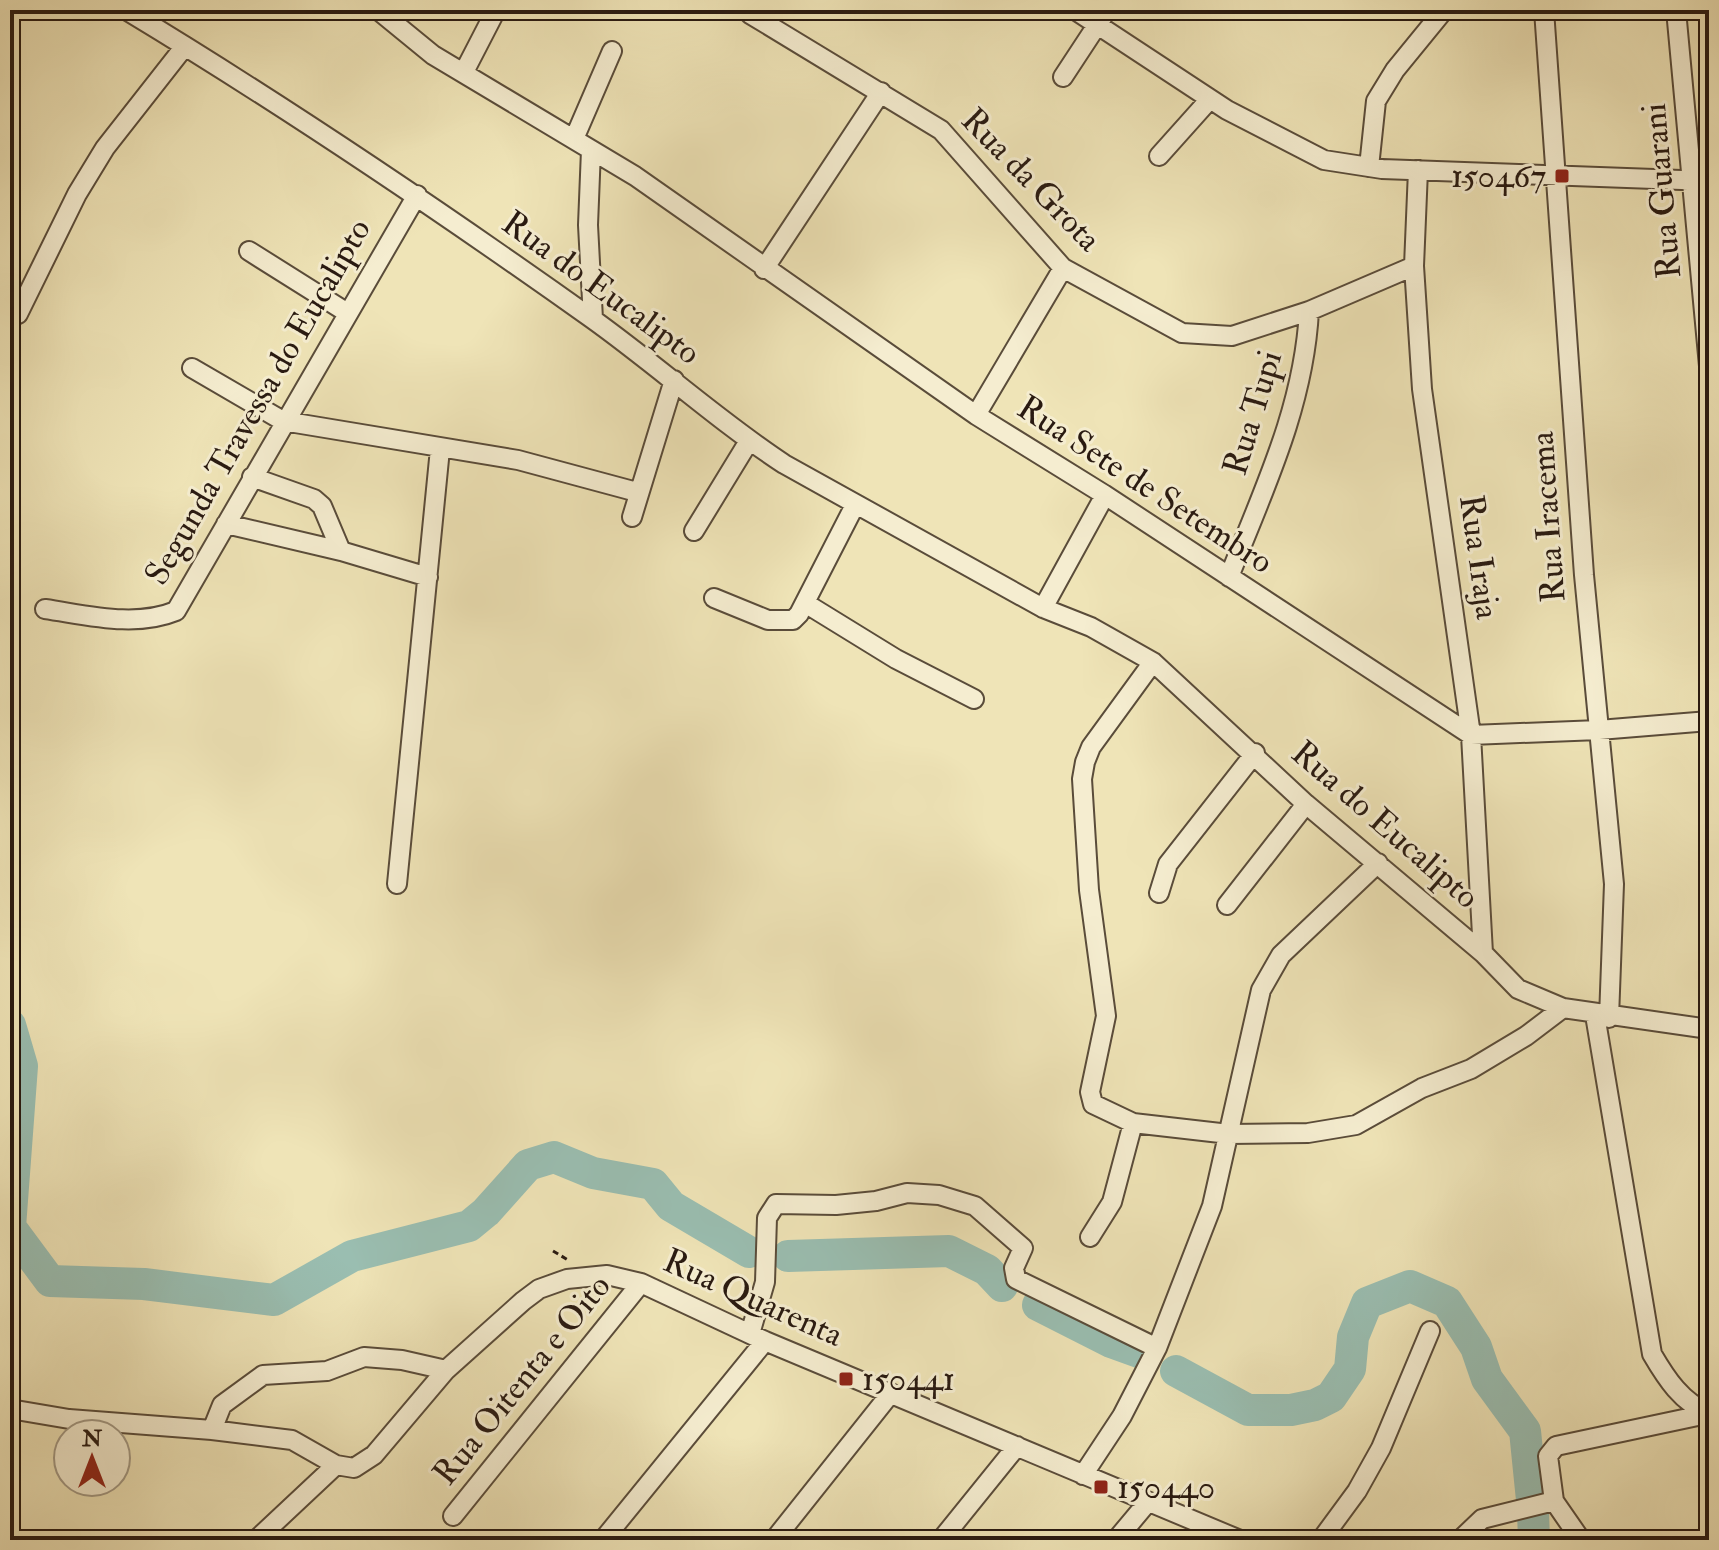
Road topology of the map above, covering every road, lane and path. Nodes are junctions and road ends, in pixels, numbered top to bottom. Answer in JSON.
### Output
{"nodes":[{"id":1,"x":126,"y":10,"type":"edge"},
{"id":2,"x":496,"y":10,"type":"edge"},
{"id":3,"x":1075,"y":10,"type":"edge"},
{"id":4,"x":1444,"y":10,"type":"edge"},
{"id":5,"x":1544,"y":10,"type":"edge"},
{"id":6,"x":1676,"y":10,"type":"edge"},
{"id":7,"x":383,"y":12,"type":"edge"},
{"id":8,"x":750,"y":14,"type":"dead end"},
{"id":9,"x":1102,"y":17,"type":"edge"},
{"id":10,"x":185,"y":46,"type":"junction"},
{"id":11,"x":612,"y":51,"type":"dead end"},
{"id":12,"x":464,"y":72,"type":"junction"},
{"id":13,"x":1063,"y":77,"type":"dead end"},
{"id":14,"x":881,"y":92,"type":"junction"},
{"id":15,"x":1210,"y":99,"type":"junction"},
{"id":16,"x":574,"y":139,"type":"junction"},
{"id":17,"x":591,"y":150,"type":"junction"},
{"id":18,"x":1159,"y":156,"type":"dead end"},
{"id":19,"x":1369,"y":167,"type":"junction"},
{"id":20,"x":1418,"y":170,"type":"junction"},
{"id":21,"x":1555,"y":177,"type":"junction"},
{"id":22,"x":1701,"y":181,"type":"edge"},
{"id":23,"x":417,"y":195,"type":"junction"},
{"id":24,"x":249,"y":251,"type":"dead end"},
{"id":25,"x":1414,"y":266,"type":"junction"},
{"id":26,"x":1063,"y":268,"type":"junction"},
{"id":27,"x":764,"y":269,"type":"junction"},
{"id":28,"x":1309,"y":311,"type":"junction"},
{"id":29,"x":346,"y":312,"type":"junction"},
{"id":30,"x":18,"y":314,"type":"dead end"},
{"id":31,"x":593,"y":319,"type":"junction"},
{"id":32,"x":1709,"y":366,"type":"edge"},
{"id":33,"x":192,"y":368,"type":"dead end"},
{"id":34,"x":674,"y":380,"type":"junction"},
{"id":35,"x":976,"y":415,"type":"junction"},
{"id":36,"x":283,"y":421,"type":"junction"},
{"id":37,"x":749,"y":441,"type":"junction"},
{"id":38,"x":440,"y":449,"type":"junction"},
{"id":39,"x":252,"y":477,"type":"junction"},
{"id":40,"x":637,"y":492,"type":"junction"},
{"id":41,"x":1105,"y":495,"type":"junction"},
{"id":42,"x":855,"y":505,"type":"junction"},
{"id":43,"x":632,"y":517,"type":"dead end"},
{"id":44,"x":226,"y":524,"type":"junction"},
{"id":45,"x":694,"y":531,"type":"dead end"},
{"id":46,"x":341,"y":551,"type":"junction"},
{"id":47,"x":428,"y":577,"type":"junction"},
{"id":48,"x":1229,"y":577,"type":"junction"},
{"id":49,"x":714,"y":598,"type":"dead end"},
{"id":50,"x":805,"y":603,"type":"junction"},
{"id":51,"x":1043,"y":608,"type":"junction"},
{"id":52,"x":45,"y":609,"type":"dead end"},
{"id":53,"x":1153,"y":662,"type":"junction"},
{"id":54,"x":974,"y":699,"type":"dead end"},
{"id":55,"x":1709,"y":721,"type":"edge"},
{"id":56,"x":1599,"y":730,"type":"junction"},
{"id":57,"x":1471,"y":735,"type":"junction"},
{"id":58,"x":1255,"y":753,"type":"junction"},
{"id":59,"x":1306,"y":804,"type":"junction"},
{"id":60,"x":1378,"y":863,"type":"junction"},
{"id":61,"x":397,"y":884,"type":"dead end"},
{"id":62,"x":1159,"y":893,"type":"dead end"},
{"id":63,"x":1227,"y":905,"type":"dead end"},
{"id":64,"x":1483,"y":953,"type":"junction"},
{"id":65,"x":1563,"y":1008,"type":"junction"},
{"id":66,"x":1602,"y":1016,"type":"junction"},
{"id":67,"x":1709,"y":1029,"type":"edge"},
{"id":68,"x":1133,"y":1123,"type":"junction"},
{"id":69,"x":1229,"y":1134,"type":"junction"},
{"id":70,"x":1090,"y":1237,"type":"dead end"},
{"id":71,"x":641,"y":1283,"type":"junction"},
{"id":72,"x":1430,"y":1331,"type":"dead end"},
{"id":73,"x":758,"y":1338,"type":"junction"},
{"id":74,"x":1157,"y":1348,"type":"junction"},
{"id":75,"x":446,"y":1370,"type":"junction"},
{"id":76,"x":891,"y":1393,"type":"junction"},
{"id":77,"x":10,"y":1409,"type":"edge"},
{"id":78,"x":1708,"y":1414,"type":"edge"},
{"id":79,"x":212,"y":1430,"type":"junction"},
{"id":80,"x":1017,"y":1446,"type":"junction"},
{"id":81,"x":336,"y":1465,"type":"junction"},
{"id":82,"x":1083,"y":1475,"type":"junction"},
{"id":83,"x":1554,"y":1501,"type":"junction"},
{"id":84,"x":1147,"y":1503,"type":"junction"},
{"id":85,"x":453,"y":1516,"type":"dead end"},
{"id":86,"x":256,"y":1540,"type":"edge"},
{"id":87,"x":603,"y":1540,"type":"edge"},
{"id":88,"x":774,"y":1540,"type":"edge"},
{"id":89,"x":941,"y":1540,"type":"edge"},
{"id":90,"x":1116,"y":1540,"type":"edge"},
{"id":91,"x":1240,"y":1540,"type":"edge"},
{"id":92,"x":1321,"y":1540,"type":"edge"},
{"id":93,"x":1460,"y":1540,"type":"edge"},
{"id":94,"x":1581,"y":1540,"type":"edge"}],
"edges":[{"from":1,"to":10,"type":"street","name":"Rua do Eucalipto"},
{"from":2,"to":12,"type":"street"},
{"from":3,"to":9,"type":"street"},
{"from":4,"to":19,"type":"street"},
{"from":5,"to":21,"type":"street","name":"Rua Iracema"},
{"from":6,"to":22,"type":"street","name":"Rua Guarani"},
{"from":7,"to":12,"type":"street","name":"Rua Sete de Setembro"},
{"from":8,"to":14,"type":"street","name":"Rua da Grota"},
{"from":9,"to":13,"type":"street"},
{"from":9,"to":15,"type":"street"},
{"from":10,"to":23,"type":"street","name":"Rua do Eucalipto"},
{"from":10,"to":30,"type":"street"},
{"from":11,"to":16,"type":"street"},
{"from":12,"to":16,"type":"street","name":"Rua Sete de Setembro"},
{"from":14,"to":26,"type":"street","name":"Rua da Grota"},
{"from":14,"to":27,"type":"street"},
{"from":15,"to":18,"type":"street"},
{"from":15,"to":19,"type":"street"},
{"from":16,"to":17,"type":"street","name":"Rua Sete de Setembro"},
{"from":17,"to":27,"type":"street","name":"Rua Sete de Setembro"},
{"from":17,"to":31,"type":"street"},
{"from":19,"to":20,"type":"street"},
{"from":20,"to":21,"type":"street"},
{"from":20,"to":25,"type":"street","name":"Rua Iraja"},
{"from":21,"to":22,"type":"street"},
{"from":21,"to":56,"type":"street","name":"Rua Iracema"},
{"from":22,"to":32,"type":"street","name":"Rua Guarani"},
{"from":23,"to":29,"type":"street","name":"Segunda Travessa do Eucalipto"},
{"from":23,"to":31,"type":"street","name":"Rua do Eucalipto"},
{"from":24,"to":29,"type":"street"},
{"from":25,"to":28,"type":"street","name":"Rua da Grota"},
{"from":25,"to":57,"type":"street","name":"Rua Iraja"},
{"from":26,"to":28,"type":"street","name":"Rua da Grota"},
{"from":26,"to":35,"type":"street"},
{"from":27,"to":35,"type":"street","name":"Rua Sete de Setembro"},
{"from":28,"to":48,"type":"street","name":"Rua Tupi"},
{"from":29,"to":36,"type":"street","name":"Segunda Travessa do Eucalipto"},
{"from":31,"to":34,"type":"street","name":"Rua do Eucalipto"},
{"from":33,"to":36,"type":"street"},
{"from":34,"to":37,"type":"street","name":"Rua do Eucalipto"},
{"from":34,"to":40,"type":"street"},
{"from":35,"to":41,"type":"street","name":"Rua Sete de Setembro"},
{"from":36,"to":38,"type":"street"},
{"from":36,"to":39,"type":"street","name":"Segunda Travessa do Eucalipto"},
{"from":37,"to":42,"type":"street","name":"Rua do Eucalipto"},
{"from":37,"to":45,"type":"street"},
{"from":38,"to":40,"type":"street"},
{"from":38,"to":47,"type":"street"},
{"from":39,"to":44,"type":"street","name":"Segunda Travessa do Eucalipto"},
{"from":39,"to":46,"type":"street"},
{"from":40,"to":43,"type":"street"},
{"from":41,"to":48,"type":"street","name":"Rua Sete de Setembro"},
{"from":41,"to":51,"type":"street"},
{"from":42,"to":50,"type":"street"},
{"from":42,"to":51,"type":"street","name":"Rua do Eucalipto"},
{"from":44,"to":46,"type":"street"},
{"from":44,"to":52,"type":"street","name":"Segunda Travessa do Eucalipto"},
{"from":46,"to":47,"type":"street"},
{"from":47,"to":61,"type":"street"},
{"from":48,"to":57,"type":"street","name":"Rua Sete de Setembro"},
{"from":49,"to":50,"type":"street"},
{"from":50,"to":54,"type":"street"},
{"from":51,"to":53,"type":"street","name":"Rua do Eucalipto"},
{"from":53,"to":58,"type":"street","name":"Rua do Eucalipto"},
{"from":53,"to":68,"type":"street"},
{"from":55,"to":56,"type":"street"},
{"from":56,"to":57,"type":"street"},
{"from":56,"to":66,"type":"street","name":"Rua Iracema"},
{"from":57,"to":64,"type":"street","name":"Rua Iraja"},
{"from":58,"to":59,"type":"street","name":"Rua do Eucalipto"},
{"from":58,"to":62,"type":"street"},
{"from":59,"to":60,"type":"street","name":"Rua do Eucalipto"},
{"from":59,"to":63,"type":"street"},
{"from":60,"to":64,"type":"street","name":"Rua do Eucalipto"},
{"from":60,"to":69,"type":"street"},
{"from":64,"to":65,"type":"street","name":"Rua do Eucalipto"},
{"from":65,"to":66,"type":"street","name":"Rua do Eucalipto"},
{"from":65,"to":69,"type":"street"},
{"from":66,"to":67,"type":"street","name":"Rua do Eucalipto"},
{"from":66,"to":78,"type":"street","name":"Rua Iracema"},
{"from":68,"to":69,"type":"street"},
{"from":68,"to":70,"type":"street"},
{"from":69,"to":74,"type":"street"},
{"from":71,"to":73,"type":"street","name":"Rua Quarenta"},
{"from":71,"to":75,"type":"street","name":"Rua Quarenta"},
{"from":71,"to":85,"type":"street","name":"Rua Oitenta e Oito"},
{"from":72,"to":92,"type":"street"},
{"from":73,"to":74,"type":"street"},
{"from":73,"to":76,"type":"street","name":"Rua Quarenta"},
{"from":73,"to":87,"type":"street"},
{"from":74,"to":82,"type":"street"},
{"from":75,"to":79,"type":"street"},
{"from":75,"to":81,"type":"street"},
{"from":76,"to":80,"type":"street","name":"Rua Quarenta"},
{"from":76,"to":88,"type":"street"},
{"from":77,"to":79,"type":"street"},
{"from":78,"to":83,"type":"street"},
{"from":79,"to":81,"type":"street"},
{"from":80,"to":82,"type":"street","name":"Rua Quarenta"},
{"from":80,"to":89,"type":"street"},
{"from":81,"to":86,"type":"street"},
{"from":82,"to":84,"type":"street","name":"Rua Quarenta"},
{"from":83,"to":93,"type":"street"},
{"from":83,"to":94,"type":"street"},
{"from":84,"to":90,"type":"street"},
{"from":84,"to":91,"type":"street","name":"Rua Quarenta"}]}
